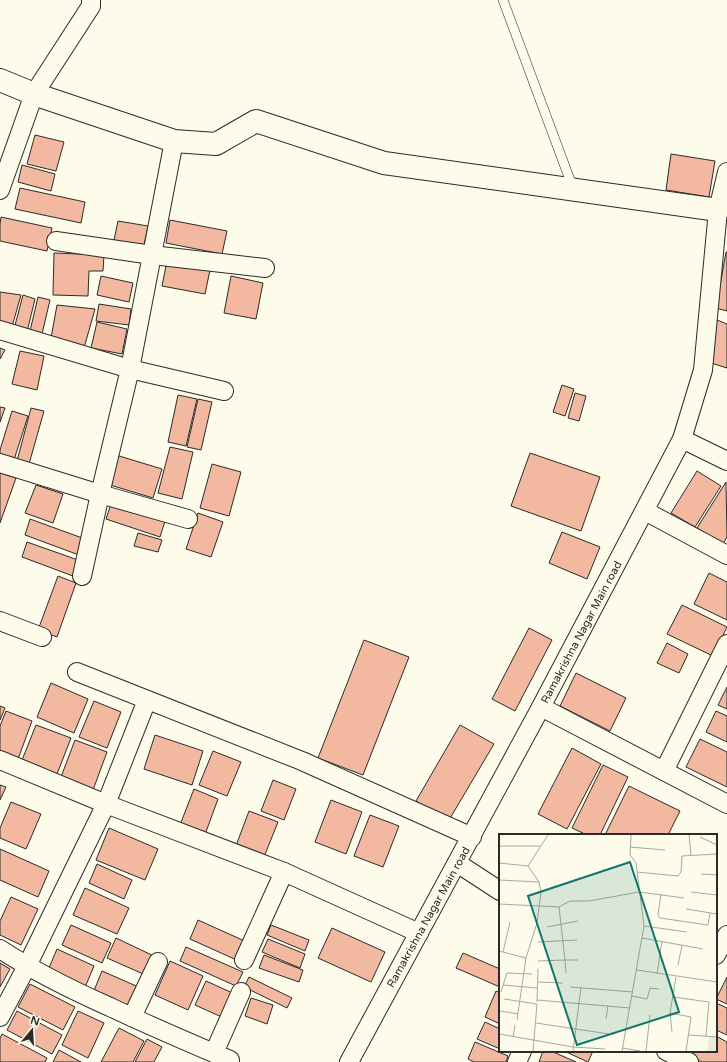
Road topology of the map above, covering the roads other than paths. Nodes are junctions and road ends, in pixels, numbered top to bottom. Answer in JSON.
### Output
{"nodes":[{"id":1,"x":91,"y":0,"type":"edge"},
{"id":2,"x":503,"y":0,"type":"edge"},
{"id":3,"x":0,"y":80,"type":"edge"},
{"id":4,"x":34,"y":94,"type":"junction"},
{"id":5,"x":174,"y":141,"type":"junction"},
{"id":6,"x":727,"y":172,"type":"edge"},
{"id":7,"x":0,"y":190,"type":"edge"},
{"id":8,"x":573,"y":190,"type":"junction"},
{"id":9,"x":723,"y":212,"type":"edge"},
{"id":10,"x":56,"y":241,"type":"dead end"},
{"id":11,"x":152,"y":255,"type":"junction"},
{"id":12,"x":265,"y":268,"type":"dead end"},
{"id":13,"x":0,"y":330,"type":"edge"},
{"id":14,"x":130,"y":369,"type":"junction"},
{"id":15,"x":224,"y":391,"type":"dead end"},
{"id":16,"x":682,"y":440,"type":"junction"},
{"id":17,"x":727,"y":461,"type":"edge"},
{"id":18,"x":0,"y":463,"type":"edge"},
{"id":19,"x":100,"y":494,"type":"junction"},
{"id":20,"x":645,"y":512,"type":"junction"},
{"id":21,"x":188,"y":519,"type":"dead end"},
{"id":22,"x":727,"y":555,"type":"edge"},
{"id":23,"x":82,"y":576,"type":"dead end"},
{"id":24,"x":0,"y":621,"type":"edge"},
{"id":25,"x":42,"y":638,"type":"dead end"},
{"id":26,"x":727,"y":644,"type":"edge"},
{"id":27,"x":77,"y":672,"type":"dead end"},
{"id":28,"x":147,"y":700,"type":"junction"},
{"id":29,"x":541,"y":707,"type":"junction"},
{"id":30,"x":0,"y":760,"type":"edge"},
{"id":31,"x":664,"y":771,"type":"junction"},
{"id":32,"x":106,"y":804,"type":"junction"},
{"id":33,"x":727,"y":804,"type":"edge"},
{"id":34,"x":472,"y":837,"type":"junction"},
{"id":35,"x":457,"y":863,"type":"junction"},
{"id":36,"x":284,"y":872,"type":"junction"},
{"id":37,"x":499,"y":890,"type":"edge"},
{"id":38,"x":419,"y":933,"type":"junction"},
{"id":39,"x":727,"y":935,"type":"edge"},
{"id":40,"x":0,"y":949,"type":"edge"},
{"id":41,"x":720,"y":956,"type":"edge"},
{"id":42,"x":244,"y":960,"type":"dead end"},
{"id":43,"x":158,"y":962,"type":"dead end"},
{"id":44,"x":27,"y":966,"type":"junction"},
{"id":45,"x":241,"y":992,"type":"dead end"},
{"id":46,"x":0,"y":1017,"type":"edge"},
{"id":47,"x":132,"y":1017,"type":"junction"},
{"id":48,"x":522,"y":1052,"type":"edge"},
{"id":49,"x":665,"y":1052,"type":"edge"},
{"id":50,"x":667,"y":1052,"type":"edge"},
{"id":51,"x":214,"y":1053,"type":"junction"},
{"id":52,"x":230,"y":1060,"type":"dead end"},
{"id":53,"x":349,"y":1062,"type":"edge"},
{"id":54,"x":517,"y":1062,"type":"edge"},
{"id":55,"x":663,"y":1062,"type":"edge"},
{"id":56,"x":689,"y":1062,"type":"edge"}],
"edges":[{"from":1,"to":4,"type":"street"},
{"from":2,"to":8,"type":"lane"},
{"from":3,"to":4,"type":"street"},
{"from":4,"to":5,"type":"street"},
{"from":4,"to":7,"type":"street"},
{"from":5,"to":8,"type":"street"},
{"from":5,"to":11,"type":"street"},
{"from":6,"to":9,"type":"street","name":"Ramakrishna Nagar Main road"},
{"from":8,"to":9,"type":"street"},
{"from":9,"to":16,"type":"street","name":"Ramakrishna Nagar Main road"},
{"from":10,"to":11,"type":"street"},
{"from":11,"to":12,"type":"street"},
{"from":11,"to":14,"type":"street"},
{"from":13,"to":14,"type":"street"},
{"from":14,"to":15,"type":"street"},
{"from":14,"to":19,"type":"street"},
{"from":16,"to":17,"type":"street"},
{"from":16,"to":20,"type":"street","name":"Ramakrishna Nagar Main road"},
{"from":18,"to":19,"type":"street"},
{"from":19,"to":21,"type":"street"},
{"from":19,"to":23,"type":"street"},
{"from":20,"to":22,"type":"street"},
{"from":20,"to":29,"type":"street","name":"Ramakrishna Nagar Main road"},
{"from":24,"to":25,"type":"street"},
{"from":26,"to":31,"type":"street"},
{"from":27,"to":28,"type":"street"},
{"from":28,"to":32,"type":"street"},
{"from":28,"to":34,"type":"street"},
{"from":29,"to":31,"type":"street"},
{"from":29,"to":34,"type":"street","name":"Ramakrishna Nagar Main road"},
{"from":30,"to":32,"type":"street"},
{"from":31,"to":33,"type":"street"},
{"from":32,"to":36,"type":"street"},
{"from":32,"to":44,"type":"street"},
{"from":34,"to":35,"type":"street","name":"Ramakrishna Nagar Main road"},
{"from":35,"to":37,"type":"street"},
{"from":35,"to":38,"type":"street","name":"Ramakrishna Nagar Main road"},
{"from":36,"to":38,"type":"street"},
{"from":36,"to":42,"type":"street"},
{"from":38,"to":53,"type":"street","name":"Ramakrishna Nagar Main road"},
{"from":39,"to":41,"type":"street"},
{"from":40,"to":44,"type":"street"},
{"from":43,"to":47,"type":"street"},
{"from":44,"to":46,"type":"street"},
{"from":44,"to":47,"type":"street"},
{"from":45,"to":51,"type":"street"},
{"from":47,"to":51,"type":"street"},
{"from":48,"to":54,"type":"street"},
{"from":49,"to":55,"type":"street"},
{"from":50,"to":56,"type":"street"},
{"from":51,"to":52,"type":"street"}]}
